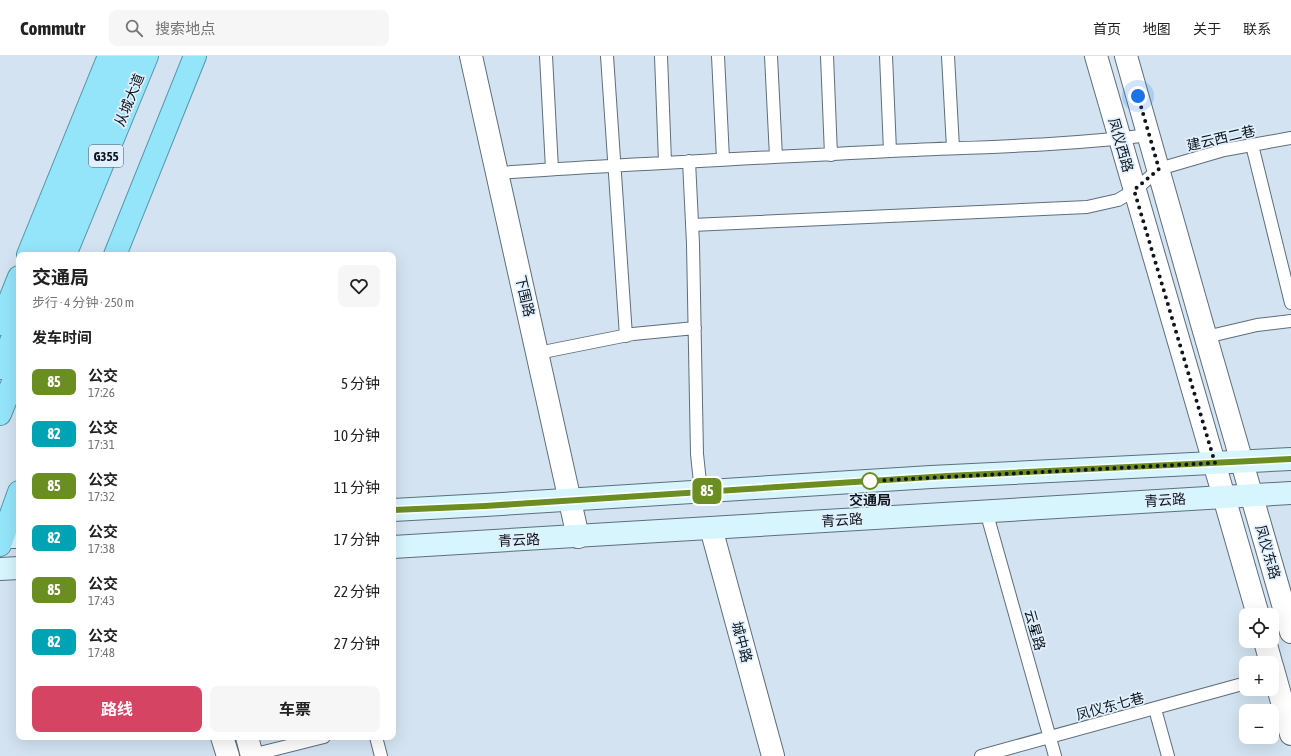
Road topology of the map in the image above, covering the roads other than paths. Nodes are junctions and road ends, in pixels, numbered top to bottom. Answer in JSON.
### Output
{"nodes":[{"id":1,"x":109,"y":56,"type":"edge"},
{"id":2,"x":128,"y":56,"type":"edge"},
{"id":3,"x":147,"y":56,"type":"edge"},
{"id":4,"x":195,"y":56,"type":"edge"},
{"id":5,"x":471,"y":56,"type":"edge"},
{"id":6,"x":546,"y":56,"type":"edge"},
{"id":7,"x":607,"y":56,"type":"edge"},
{"id":8,"x":661,"y":56,"type":"edge"},
{"id":9,"x":718,"y":56,"type":"edge"},
{"id":10,"x":771,"y":56,"type":"edge"},
{"id":11,"x":827,"y":56,"type":"edge"},
{"id":12,"x":886,"y":56,"type":"edge"},
{"id":13,"x":948,"y":56,"type":"edge"},
{"id":14,"x":1096,"y":56,"type":"edge"},
{"id":15,"x":1126,"y":56,"type":"edge"},
{"id":16,"x":1149,"y":135,"type":"junction"},
{"id":17,"x":1291,"y":138,"type":"edge"},
{"id":18,"x":1119,"y":139,"type":"junction"},
{"id":19,"x":1252,"y":145,"type":"junction"},
{"id":20,"x":953,"y":148,"type":"junction"},
{"id":21,"x":890,"y":151,"type":"junction"},
{"id":22,"x":831,"y":155,"type":"junction"},
{"id":23,"x":776,"y":157,"type":"junction"},
{"id":24,"x":723,"y":159,"type":"junction"},
{"id":25,"x":689,"y":161,"type":"junction"},
{"id":26,"x":665,"y":162,"type":"junction"},
{"id":27,"x":614,"y":165,"type":"junction"},
{"id":28,"x":552,"y":169,"type":"junction"},
{"id":29,"x":1159,"y":169,"type":"junction"},
{"id":30,"x":498,"y":173,"type":"junction"},
{"id":31,"x":1134,"y":190,"type":"junction"},
{"id":32,"x":692,"y":225,"type":"junction"},
{"id":33,"x":29,"y":252,"type":"edge"},
{"id":34,"x":47,"y":252,"type":"edge"},
{"id":35,"x":66,"y":252,"type":"edge"},
{"id":36,"x":116,"y":252,"type":"edge"},
{"id":37,"x":16,"y":284,"type":"edge"},
{"id":38,"x":1291,"y":303,"type":"edge"},
{"id":39,"x":1291,"y":321,"type":"edge"},
{"id":40,"x":0,"y":324,"type":"edge"},
{"id":41,"x":695,"y":328,"type":"junction"},
{"id":42,"x":16,"y":329,"type":"edge"},
{"id":43,"x":626,"y":336,"type":"junction"},
{"id":44,"x":1206,"y":337,"type":"junction"},
{"id":45,"x":538,"y":353,"type":"junction"},
{"id":46,"x":0,"y":368,"type":"edge"},
{"id":47,"x":16,"y":374,"type":"edge"},
{"id":48,"x":0,"y":414,"type":"edge"},
{"id":49,"x":1291,"y":459,"type":"edge"},
{"id":50,"x":1242,"y":461,"type":"junction"},
{"id":51,"x":1215,"y":463,"type":"junction"},
{"id":52,"x":701,"y":492,"type":"junction"},
{"id":53,"x":1291,"y":493,"type":"edge"},
{"id":54,"x":1224,"y":496,"type":"junction"},
{"id":55,"x":1252,"y":496,"type":"junction"},
{"id":56,"x":570,"y":500,"type":"junction"},
{"id":57,"x":16,"y":503,"type":"edge"},
{"id":58,"x":396,"y":510,"type":"edge"},
{"id":59,"x":986,"y":511,"type":"junction"},
{"id":60,"x":710,"y":528,"type":"junction"},
{"id":61,"x":578,"y":536,"type":"junction"},
{"id":62,"x":6,"y":539,"type":"edge"},
{"id":63,"x":396,"y":547,"type":"edge"},
{"id":64,"x":16,"y":568,"type":"edge"},
{"id":65,"x":0,"y":569,"type":"edge"},
{"id":66,"x":1256,"y":608,"type":"edge"},
{"id":67,"x":1291,"y":632,"type":"edge"},
{"id":68,"x":1239,"y":685,"type":"edge"},
{"id":69,"x":1279,"y":694,"type":"edge"},
{"id":70,"x":1154,"y":709,"type":"junction"},
{"id":71,"x":1291,"y":734,"type":"edge"},
{"id":72,"x":1050,"y":738,"type":"junction"},
{"id":73,"x":223,"y":740,"type":"edge"},
{"id":74,"x":306,"y":740,"type":"edge"},
{"id":75,"x":377,"y":740,"type":"edge"},
{"id":76,"x":250,"y":749,"type":"edge"},
{"id":77,"x":228,"y":756,"type":"edge"},
{"id":78,"x":381,"y":756,"type":"edge"},
{"id":79,"x":773,"y":756,"type":"edge"},
{"id":80,"x":981,"y":756,"type":"edge"},
{"id":81,"x":1055,"y":756,"type":"edge"},
{"id":82,"x":1168,"y":756,"type":"edge"}],
"edges":[{"from":1,"to":33,"type":"highway"},
{"from":2,"to":34,"type":"highway","name":"从城大道","number":"G355"},
{"from":3,"to":35,"type":"highway","name":"从城大道","number":"G355"},
{"from":4,"to":36,"type":"highway"},
{"from":5,"to":30,"type":"street","name":"下围路"},
{"from":6,"to":28,"type":"lane"},
{"from":7,"to":27,"type":"lane"},
{"from":8,"to":26,"type":"lane"},
{"from":9,"to":24,"type":"lane"},
{"from":10,"to":23,"type":"lane"},
{"from":11,"to":22,"type":"lane"},
{"from":12,"to":21,"type":"lane"},
{"from":13,"to":20,"type":"lane"},
{"from":14,"to":18,"type":"street","name":"凤仪西路"},
{"from":15,"to":16,"type":"street"},
{"from":16,"to":18,"type":"lane"},
{"from":16,"to":29,"type":"street"},
{"from":17,"to":19,"type":"lane","name":"建云西二巷"},
{"from":18,"to":20,"type":"lane"},
{"from":18,"to":31,"type":"street","name":"凤仪西路"},
{"from":19,"to":29,"type":"lane","name":"建云西二巷"},
{"from":19,"to":38,"type":"lane"},
{"from":20,"to":21,"type":"lane"},
{"from":21,"to":22,"type":"lane"},
{"from":22,"to":23,"type":"lane"},
{"from":23,"to":24,"type":"lane"},
{"from":24,"to":25,"type":"lane"},
{"from":25,"to":26,"type":"lane"},
{"from":25,"to":32,"type":"lane"},
{"from":26,"to":27,"type":"lane"},
{"from":27,"to":28,"type":"lane"},
{"from":27,"to":43,"type":"lane"},
{"from":28,"to":30,"type":"lane"},
{"from":29,"to":31,"type":"lane"},
{"from":29,"to":44,"type":"street"},
{"from":30,"to":45,"type":"street","name":"下围路"},
{"from":31,"to":32,"type":"lane"},
{"from":31,"to":51,"type":"street","name":"凤仪西路"},
{"from":32,"to":41,"type":"lane"},
{"from":37,"to":40,"type":"highway"},
{"from":39,"to":44,"type":"lane"},
{"from":41,"to":43,"type":"lane"},
{"from":41,"to":52,"type":"lane"},
{"from":42,"to":46,"type":"highway"},
{"from":43,"to":45,"type":"lane"},
{"from":44,"to":50,"type":"street"},
{"from":45,"to":56,"type":"street","name":"下围路"},
{"from":47,"to":48,"type":"highway"},
{"from":49,"to":50,"type":"main road"},
{"from":50,"to":51,"type":"main road"},
{"from":50,"to":55,"type":"street","name":"凤仪东路"},
{"from":51,"to":52,"type":"main road"},
{"from":51,"to":54,"type":"street","name":"凤仪西路"},
{"from":52,"to":56,"type":"main road"},
{"from":53,"to":55,"type":"main road","name":"青云路"},
{"from":54,"to":55,"type":"main road","name":"青云路"},
{"from":54,"to":59,"type":"main road","name":"青云路"},
{"from":54,"to":66,"type":"street","name":"凤仪东路"},
{"from":55,"to":67,"type":"street","name":"凤仪东路"},
{"from":56,"to":58,"type":"main road"},
{"from":56,"to":61,"type":"street","name":"下围路"},
{"from":57,"to":62,"type":"highway"},
{"from":59,"to":60,"type":"main road","name":"青云路"},
{"from":59,"to":72,"type":"lane","name":"云星路"},
{"from":60,"to":61,"type":"main road","name":"青云路"},
{"from":60,"to":79,"type":"street","name":"城中路"},
{"from":61,"to":63,"type":"main road","name":"青云路"},
{"from":64,"to":65,"type":"main road"},
{"from":68,"to":70,"type":"lane","name":"凤仪东七巷"},
{"from":69,"to":71,"type":"street"},
{"from":70,"to":72,"type":"lane","name":"凤仪东七巷"},
{"from":70,"to":82,"type":"lane"},
{"from":72,"to":80,"type":"lane","name":"凤仪东七巷"},
{"from":72,"to":81,"type":"lane","name":"云星路"},
{"from":73,"to":77,"type":"street"},
{"from":74,"to":76,"type":"lane"},
{"from":75,"to":78,"type":"lane"}]}
